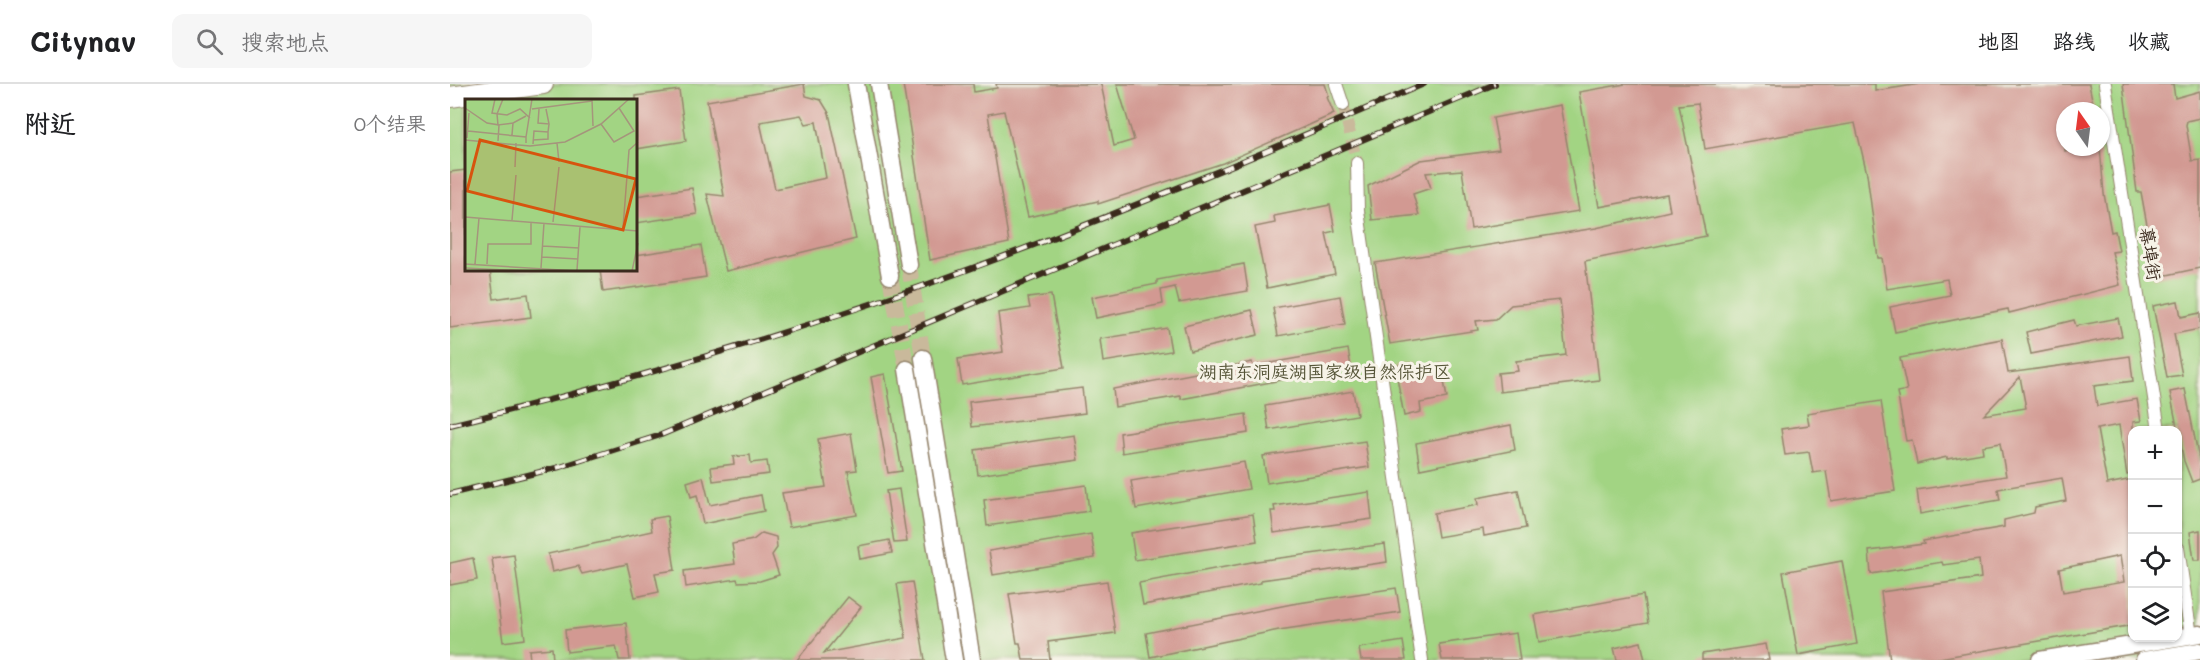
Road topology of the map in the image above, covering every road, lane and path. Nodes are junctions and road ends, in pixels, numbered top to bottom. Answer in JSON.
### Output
{"nodes":[{"id":1,"x":543,"y":84,"type":"edge"},
{"id":2,"x":856,"y":84,"type":"edge"},
{"id":3,"x":879,"y":84,"type":"edge"},
{"id":4,"x":1336,"y":84,"type":"edge"},
{"id":5,"x":2105,"y":84,"type":"edge"},
{"id":6,"x":450,"y":97,"type":"edge"},
{"id":7,"x":1343,"y":105,"type":"tunnel mouth"},
{"id":8,"x":1357,"y":163,"type":"tunnel mouth"},
{"id":9,"x":909,"y":265,"type":"tunnel mouth"},
{"id":10,"x":890,"y":276,"type":"tunnel mouth"},
{"id":11,"x":923,"y":358,"type":"tunnel mouth"},
{"id":12,"x":906,"y":369,"type":"tunnel mouth"},
{"id":13,"x":2158,"y":426,"type":"edge"},
{"id":14,"x":2182,"y":567,"type":"edge"},
{"id":15,"x":2196,"y":635,"type":"edge"},
{"id":16,"x":2200,"y":651,"type":"edge"},
{"id":17,"x":954,"y":660,"type":"edge"},
{"id":18,"x":972,"y":660,"type":"edge"},
{"id":19,"x":1422,"y":660,"type":"edge"},
{"id":20,"x":2040,"y":660,"type":"edge"},
{"id":21,"x":2144,"y":660,"type":"edge"}],
"edges":[{"from":1,"to":6,"type":"main road"},
{"from":2,"to":10,"type":"main road"},
{"from":3,"to":9,"type":"main road"},
{"from":4,"to":7,"type":"street"},
{"from":5,"to":13,"type":"street","name":"幕埠街"},
{"from":8,"to":19,"type":"street"},
{"from":11,"to":18,"type":"main road"},
{"from":12,"to":17,"type":"main road"},
{"from":14,"to":15,"type":"street"},
{"from":15,"to":20,"type":"main road"},
{"from":16,"to":21,"type":"main road"}]}
